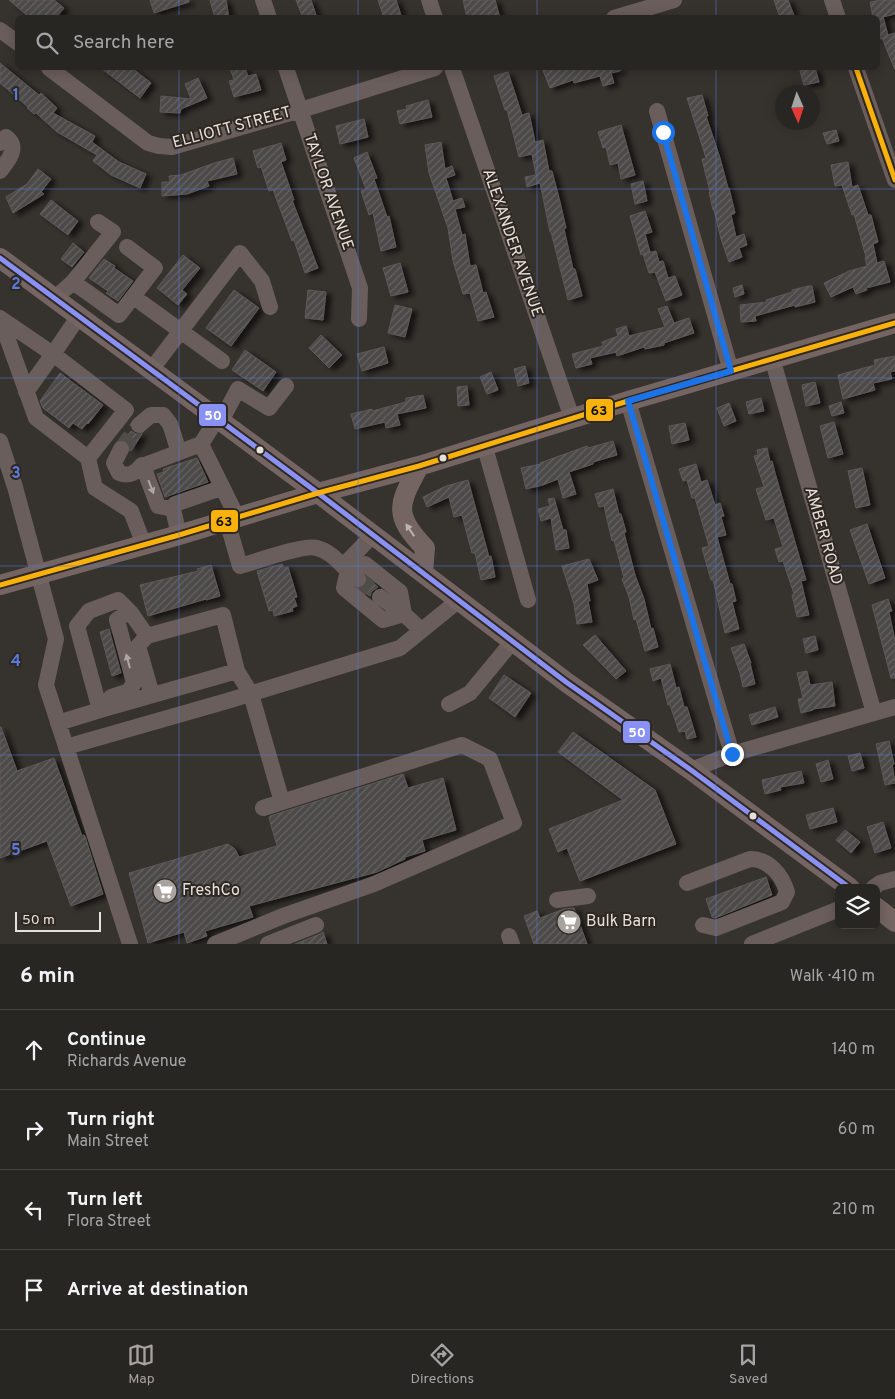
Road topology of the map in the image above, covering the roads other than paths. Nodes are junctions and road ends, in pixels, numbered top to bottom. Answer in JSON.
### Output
{"nodes":[{"id":1,"x":263,"y":0,"type":"edge"},
{"id":2,"x":429,"y":0,"type":"edge"},
{"id":3,"x":674,"y":0,"type":"edge"},
{"id":4,"x":832,"y":0,"type":"edge"},
{"id":5,"x":657,"y":2,"type":"edge"},
{"id":6,"x":268,"y":15,"type":"edge"},
{"id":7,"x":434,"y":15,"type":"edge"},
{"id":8,"x":622,"y":15,"type":"edge"},
{"id":9,"x":837,"y":15,"type":"edge"},
{"id":10,"x":0,"y":30,"type":"edge"},
{"id":11,"x":15,"y":42,"type":"edge"},
{"id":12,"x":52,"y":70,"type":"edge"},
{"id":13,"x":287,"y":70,"type":"edge"},
{"id":14,"x":429,"y":70,"type":"edge"},
{"id":15,"x":453,"y":70,"type":"edge"},
{"id":16,"x":857,"y":70,"type":"edge"},
{"id":17,"x":301,"y":110,"type":"junction"},
{"id":18,"x":657,"y":112,"type":"dead end"},
{"id":19,"x":2,"y":138,"type":"edge"},
{"id":20,"x":0,"y":171,"type":"edge"},
{"id":21,"x":895,"y":180,"type":"edge"},
{"id":22,"x":98,"y":222,"type":"dead end"},
{"id":23,"x":127,"y":247,"type":"dead end"},
{"id":24,"x":0,"y":258,"type":"edge"},
{"id":25,"x":73,"y":282,"type":"junction"},
{"id":26,"x":55,"y":298,"type":"junction"},
{"id":27,"x":142,"y":303,"type":"dead end"},
{"id":28,"x":270,"y":307,"type":"dead end"},
{"id":29,"x":79,"y":316,"type":"junction"},
{"id":30,"x":359,"y":319,"type":"dead end"},
{"id":31,"x":895,"y":323,"type":"edge"},
{"id":32,"x":181,"y":331,"type":"junction"},
{"id":33,"x":53,"y":354,"type":"junction"},
{"id":34,"x":772,"y":358,"type":"junction"},
{"id":35,"x":222,"y":361,"type":"dead end"},
{"id":36,"x":151,"y":370,"type":"junction"},
{"id":37,"x":731,"y":371,"type":"junction"},
{"id":38,"x":286,"y":386,"type":"dead end"},
{"id":39,"x":26,"y":392,"type":"junction"},
{"id":40,"x":628,"y":401,"type":"junction"},
{"id":41,"x":572,"y":418,"type":"junction"},
{"id":42,"x":219,"y":420,"type":"junction"},
{"id":43,"x":139,"y":425,"type":"tunnel mouth"},
{"id":44,"x":0,"y":441,"type":"edge"},
{"id":45,"x":201,"y":444,"type":"junction"},
{"id":46,"x":484,"y":444,"type":"junction"},
{"id":47,"x":122,"y":449,"type":"tunnel mouth"},
{"id":48,"x":180,"y":452,"type":"junction"},
{"id":49,"x":88,"y":458,"type":"junction"},
{"id":50,"x":144,"y":465,"type":"junction"},
{"id":51,"x":419,"y":466,"type":"junction"},
{"id":52,"x":222,"y":488,"type":"junction"},
{"id":53,"x":318,"y":493,"type":"junction"},
{"id":54,"x":173,"y":509,"type":"junction"},
{"id":55,"x":232,"y":519,"type":"junction"},
{"id":56,"x":179,"y":535,"type":"junction"},
{"id":57,"x":373,"y":535,"type":"junction"},
{"id":58,"x":144,"y":545,"type":"junction"},
{"id":59,"x":350,"y":572,"type":"junction"},
{"id":60,"x":423,"y":573,"type":"junction"},
{"id":61,"x":39,"y":575,"type":"junction"},
{"id":62,"x":0,"y":585,"type":"edge"},
{"id":63,"x":380,"y":597,"type":"tunnel mouth"},
{"id":64,"x":459,"y":600,"type":"junction"},
{"id":65,"x":528,"y":600,"type":"dead end"},
{"id":66,"x":129,"y":611,"type":"junction"},
{"id":67,"x":404,"y":614,"type":"junction"},
{"id":68,"x":421,"y":630,"type":"junction"},
{"id":69,"x":147,"y":636,"type":"junction"},
{"id":70,"x":512,"y":642,"type":"junction"},
{"id":71,"x":237,"y":671,"type":"junction"},
{"id":72,"x":251,"y":694,"type":"junction"},
{"id":73,"x":152,"y":695,"type":"junction"},
{"id":74,"x":449,"y":704,"type":"dead end"},
{"id":75,"x":98,"y":706,"type":"junction"},
{"id":76,"x":895,"y":707,"type":"edge"},
{"id":77,"x":874,"y":713,"type":"junction"},
{"id":78,"x":58,"y":723,"type":"junction"},
{"id":79,"x":66,"y":747,"type":"junction"},
{"id":80,"x":732,"y":754,"type":"junction"},
{"id":81,"x":691,"y":770,"type":"junction"},
{"id":82,"x":282,"y":802,"type":"junction"},
{"id":83,"x":263,"y":808,"type":"dead end"},
{"id":84,"x":895,"y":879,"type":"edge"},
{"id":85,"x":687,"y":883,"type":"dead end"},
{"id":86,"x":845,"y":884,"type":"edge"},
{"id":87,"x":879,"y":884,"type":"edge"},
{"id":88,"x":588,"y":896,"type":"dead end"},
{"id":89,"x":557,"y":900,"type":"dead end"},
{"id":90,"x":835,"y":911,"type":"edge"},
{"id":91,"x":880,"y":911,"type":"edge"},
{"id":92,"x":895,"y":922,"type":"edge"},
{"id":93,"x":316,"y":925,"type":"dead end"},
{"id":94,"x":702,"y":925,"type":"dead end"},
{"id":95,"x":130,"y":944,"type":"edge"},
{"id":96,"x":215,"y":944,"type":"edge"},
{"id":97,"x":268,"y":944,"type":"edge"},
{"id":98,"x":752,"y":944,"type":"edge"}],
"edges":[{"from":1,"to":6,"type":"street"},
{"from":2,"to":7,"type":"street"},
{"from":3,"to":5,"type":"street"},
{"from":4,"to":9,"type":"street"},
{"from":5,"to":8,"type":"street"},
{"from":10,"to":11,"type":"street"},
{"from":12,"to":17,"type":"street","name":"ELLIOTT STREET"},
{"from":13,"to":17,"type":"street","name":"TAYLOR AVENUE"},
{"from":14,"to":17,"type":"street","name":"ELLIOTT STREET"},
{"from":15,"to":41,"type":"street","name":"ALEXANDER AVENUE"},
{"from":16,"to":21,"type":"street"},
{"from":17,"to":30,"type":"street","name":"TAYLOR AVENUE"},
{"from":18,"to":37,"type":"street"},
{"from":19,"to":20,"type":"street"},
{"from":22,"to":25,"type":"street"},
{"from":23,"to":25,"type":"street"},
{"from":24,"to":26,"type":"main road"},
{"from":25,"to":26,"type":"street"},
{"from":26,"to":29,"type":"main road"},
{"from":27,"to":32,"type":"street"},
{"from":28,"to":32,"type":"street"},
{"from":29,"to":33,"type":"street"},
{"from":29,"to":36,"type":"main road"},
{"from":31,"to":34,"type":"main road"},
{"from":32,"to":35,"type":"street"},
{"from":32,"to":36,"type":"street"},
{"from":33,"to":39,"type":"street"},
{"from":33,"to":39,"type":"street"},
{"from":33,"to":49,"type":"street"},
{"from":34,"to":37,"type":"main road"},
{"from":34,"to":77,"type":"street","name":"AMBER ROAD"},
{"from":36,"to":42,"type":"main road"},
{"from":37,"to":40,"type":"main road"},
{"from":38,"to":42,"type":"street"},
{"from":39,"to":49,"type":"street"},
{"from":40,"to":41,"type":"main road"},
{"from":40,"to":80,"type":"street"},
{"from":41,"to":46,"type":"main road"},
{"from":42,"to":45,"type":"street"},
{"from":42,"to":53,"type":"main road"},
{"from":43,"to":48,"type":"street"},
{"from":44,"to":61,"type":"street"},
{"from":45,"to":48,"type":"street"},
{"from":45,"to":52,"type":"street"},
{"from":46,"to":51,"type":"main road"},
{"from":46,"to":65,"type":"street"},
{"from":47,"to":50,"type":"street"},
{"from":48,"to":50,"type":"street"},
{"from":49,"to":58,"type":"street"},
{"from":50,"to":54,"type":"street","one_way":true},
{"from":51,"to":53,"type":"main road"},
{"from":60,"to":51,"type":"main road","one_way":true},
{"from":52,"to":54,"type":"street"},
{"from":52,"to":55,"type":"street"},
{"from":53,"to":55,"type":"main road"},
{"from":53,"to":57,"type":"main road"},
{"from":54,"to":56,"type":"street"},
{"from":55,"to":56,"type":"main road"},
{"from":55,"to":59,"type":"street"},
{"from":56,"to":58,"type":"main road"},
{"from":57,"to":59,"type":"street"},
{"from":57,"to":60,"type":"main road"},
{"from":58,"to":61,"type":"main road"},
{"from":59,"to":67,"type":"street"},
{"from":59,"to":67,"type":"street"},
{"from":60,"to":64,"type":"main road"},
{"from":61,"to":62,"type":"main road"},
{"from":61,"to":78,"type":"street"},
{"from":63,"to":67,"type":"street"},
{"from":64,"to":68,"type":"street"},
{"from":64,"to":70,"type":"main road"},
{"from":66,"to":69,"type":"street"},
{"from":75,"to":66,"type":"street","one_way":true},
{"from":66,"to":75,"type":"street"},
{"from":67,"to":68,"type":"street"},
{"from":68,"to":72,"type":"street"},
{"from":69,"to":71,"type":"street"},
{"from":69,"to":73,"type":"street"},
{"from":70,"to":74,"type":"street"},
{"from":70,"to":81,"type":"main road"},
{"from":71,"to":72,"type":"street"},
{"from":71,"to":73,"type":"street"},
{"from":72,"to":79,"type":"street"},
{"from":72,"to":82,"type":"street"},
{"from":73,"to":75,"type":"street"},
{"from":75,"to":78,"type":"street"},
{"from":76,"to":77,"type":"street"},
{"from":77,"to":80,"type":"street"},
{"from":78,"to":79,"type":"street"},
{"from":79,"to":95,"type":"street"},
{"from":80,"to":81,"type":"street"},
{"from":81,"to":86,"type":"main road"},
{"from":82,"to":83,"type":"street"},
{"from":82,"to":96,"type":"street"},
{"from":84,"to":87,"type":"street"},
{"from":85,"to":94,"type":"street"},
{"from":88,"to":89,"type":"street"},
{"from":90,"to":98,"type":"street"},
{"from":91,"to":92,"type":"main road"},
{"from":93,"to":97,"type":"street"}]}
